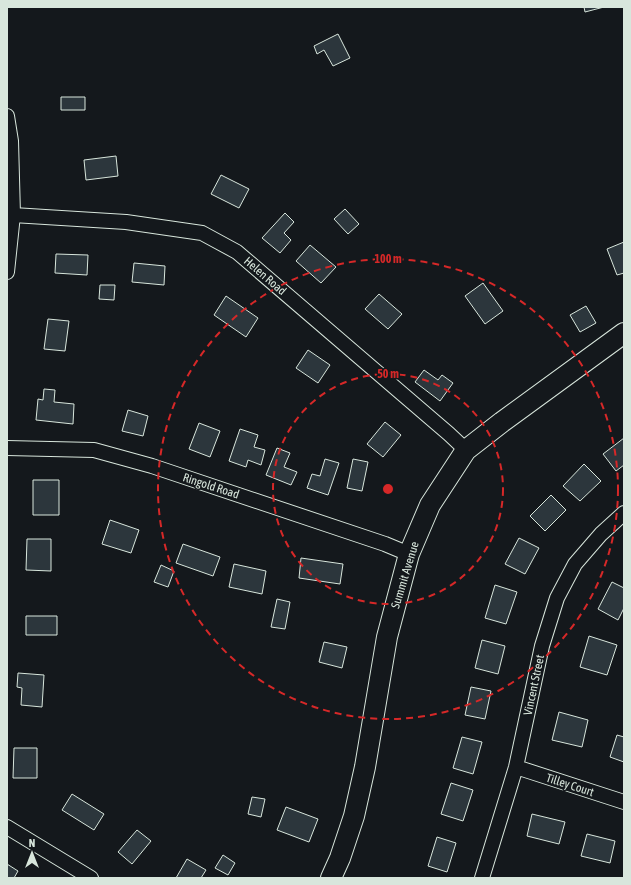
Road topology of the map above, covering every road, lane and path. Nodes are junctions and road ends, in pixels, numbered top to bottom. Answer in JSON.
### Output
{"nodes":[{"id":1,"x":7,"y":116,"type":"edge"},
{"id":2,"x":13,"y":215,"type":"junction"},
{"id":3,"x":7,"y":272,"type":"edge"},
{"id":4,"x":624,"y":333,"type":"edge"},
{"id":5,"x":7,"y":448,"type":"edge"},
{"id":6,"x":466,"y":450,"type":"junction"},
{"id":7,"x":624,"y":513,"type":"edge"},
{"id":8,"x":409,"y":554,"type":"junction"},
{"id":9,"x":516,"y":767,"type":"junction"},
{"id":10,"x":624,"y":802,"type":"edge"},
{"id":11,"x":7,"y":827,"type":"edge"},
{"id":12,"x":91,"y":878,"type":"edge"},
{"id":13,"x":331,"y":878,"type":"edge"},
{"id":14,"x":482,"y":878,"type":"edge"}],
"edges":[{"from":1,"to":2,"type":"street"},
{"from":2,"to":3,"type":"street"},
{"from":2,"to":6,"type":"street","name":"Helen Road"},
{"from":4,"to":6,"type":"main road","name":"Summit Avenue"},
{"from":5,"to":8,"type":"street","name":"Ringold Road"},
{"from":6,"to":8,"type":"main road","name":"Summit Avenue"},
{"from":7,"to":9,"type":"street","name":"Vincent Street"},
{"from":8,"to":13,"type":"main road","name":"Summit Avenue"},
{"from":9,"to":10,"type":"street","name":"Tilley Court"},
{"from":9,"to":14,"type":"street","name":"Vincent Street"},
{"from":11,"to":12,"type":"street"}]}
